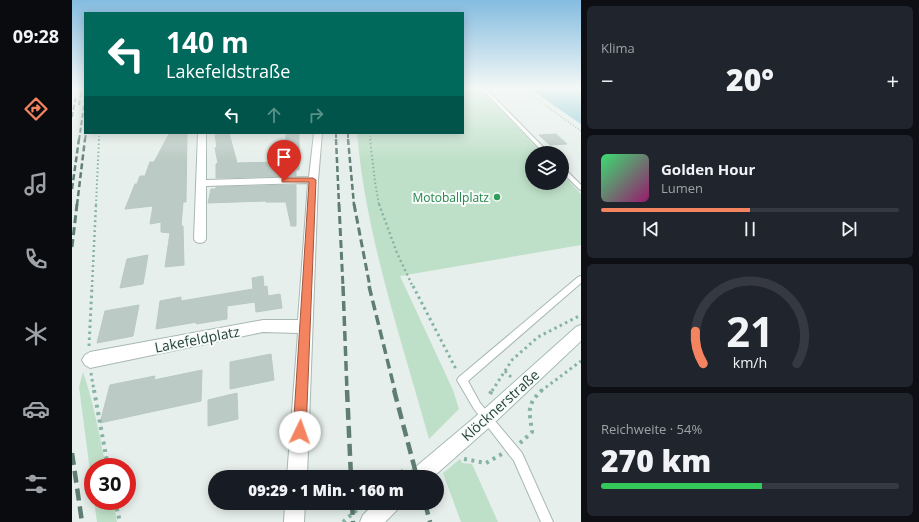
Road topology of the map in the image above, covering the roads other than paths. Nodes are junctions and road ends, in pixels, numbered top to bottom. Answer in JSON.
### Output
{"nodes":[{"id":1,"x":508,"y":112,"type":"edge"},
{"id":2,"x":202,"y":134,"type":"edge"},
{"id":3,"x":318,"y":134,"type":"edge"},
{"id":4,"x":540,"y":146,"type":"edge"},
{"id":5,"x":569,"y":176,"type":"edge"},
{"id":6,"x":313,"y":180,"type":"junction"},
{"id":7,"x":200,"y":183,"type":"junction"},
{"id":8,"x":581,"y":188,"type":"edge"},
{"id":9,"x":200,"y":239,"type":"dead end"},
{"id":10,"x":581,"y":278,"type":"edge"},
{"id":11,"x":306,"y":327,"type":"junction"},
{"id":12,"x":581,"y":332,"type":"edge"},
{"id":13,"x":90,"y":360,"type":"road end"},
{"id":14,"x":482,"y":412,"type":"junction"},
{"id":15,"x":297,"y":470,"type":"edge"},
{"id":16,"x":427,"y":470,"type":"edge"},
{"id":17,"x":295,"y":510,"type":"edge"},
{"id":18,"x":383,"y":510,"type":"edge"},
{"id":19,"x":294,"y":522,"type":"edge"},
{"id":20,"x":370,"y":522,"type":"edge"},
{"id":21,"x":547,"y":522,"type":"edge"}],
"edges":[{"from":1,"to":4,"type":"lane"},
{"from":2,"to":7,"type":"street"},
{"from":3,"to":6,"type":"street"},
{"from":5,"to":8,"type":"lane"},
{"from":6,"to":7,"type":"street"},
{"from":6,"to":11,"type":"street"},
{"from":7,"to":9,"type":"street"},
{"from":10,"to":14,"type":"lane"},
{"from":11,"to":13,"type":"street","name":"Lakefeldplatz"},
{"from":11,"to":15,"type":"street"},
{"from":12,"to":14,"type":"street","name":"Klöcknerstraße"},
{"from":14,"to":16,"type":"street","name":"Klöcknerstraße"},
{"from":14,"to":21,"type":"lane"},
{"from":17,"to":19,"type":"street"},
{"from":18,"to":20,"type":"street"}]}
